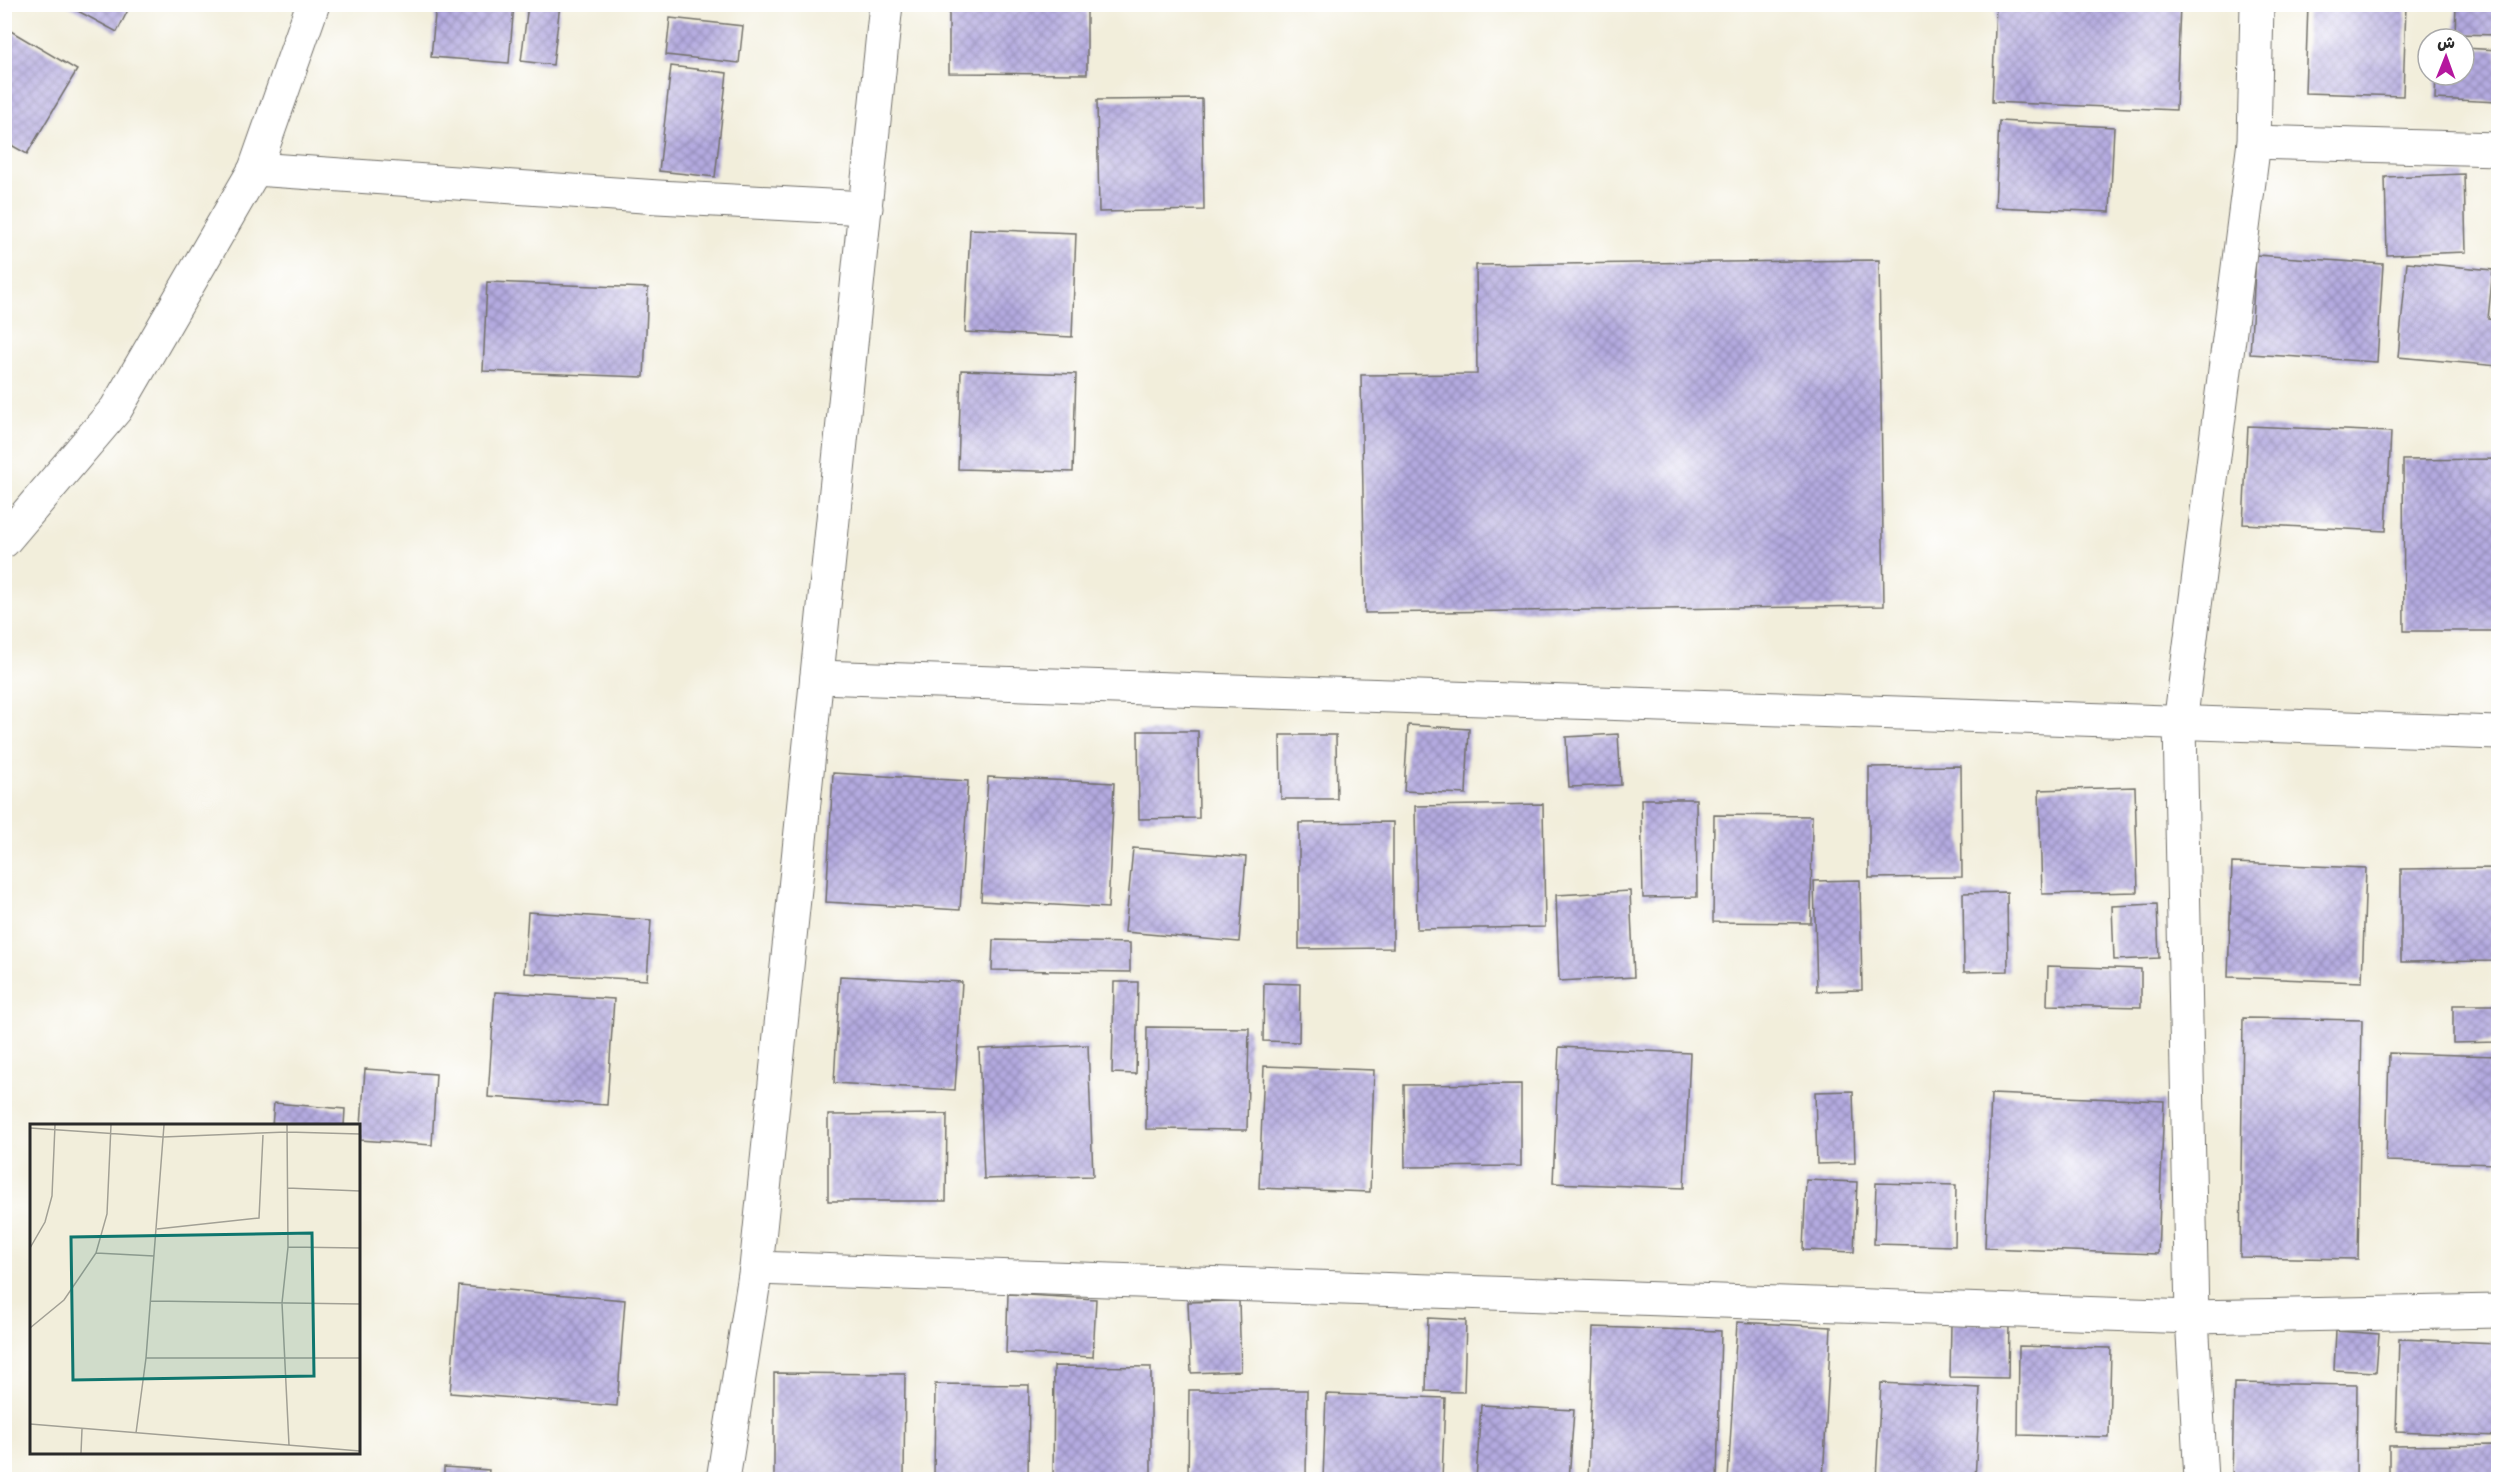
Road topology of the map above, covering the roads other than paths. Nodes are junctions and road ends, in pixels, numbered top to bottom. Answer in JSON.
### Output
{"nodes":[{"id":1,"x":313,"y":4,"type":"edge"},
{"id":2,"x":885,"y":4,"type":"edge"},
{"id":3,"x":2257,"y":4,"type":"edge"},
{"id":4,"x":2254,"y":142,"type":"junction"},
{"id":5,"x":2499,"y":149,"type":"edge"},
{"id":6,"x":255,"y":169,"type":"junction"},
{"id":7,"x":866,"y":208,"type":"junction"},
{"id":8,"x":4,"y":541,"type":"edge"},
{"id":9,"x":818,"y":677,"type":"junction"},
{"id":10,"x":2180,"y":724,"type":"junction"},
{"id":11,"x":2499,"y":733,"type":"edge"},
{"id":12,"x":756,"y":1268,"type":"junction"},
{"id":13,"x":2499,"y":1311,"type":"edge"},
{"id":14,"x":2192,"y":1317,"type":"junction"},
{"id":15,"x":723,"y":1479,"type":"edge"},
{"id":16,"x":2201,"y":1479,"type":"edge"}],
"edges":[{"from":1,"to":6,"type":"street"},
{"from":2,"to":7,"type":"street"},
{"from":3,"to":4,"type":"street"},
{"from":4,"to":5,"type":"street"},
{"from":4,"to":10,"type":"street"},
{"from":6,"to":7,"type":"street"},
{"from":6,"to":8,"type":"street"},
{"from":7,"to":9,"type":"street"},
{"from":9,"to":10,"type":"street"},
{"from":9,"to":12,"type":"street"},
{"from":10,"to":11,"type":"street"},
{"from":10,"to":14,"type":"street"},
{"from":12,"to":14,"type":"street"},
{"from":12,"to":15,"type":"street"},
{"from":13,"to":14,"type":"street"},
{"from":14,"to":16,"type":"street"}]}
